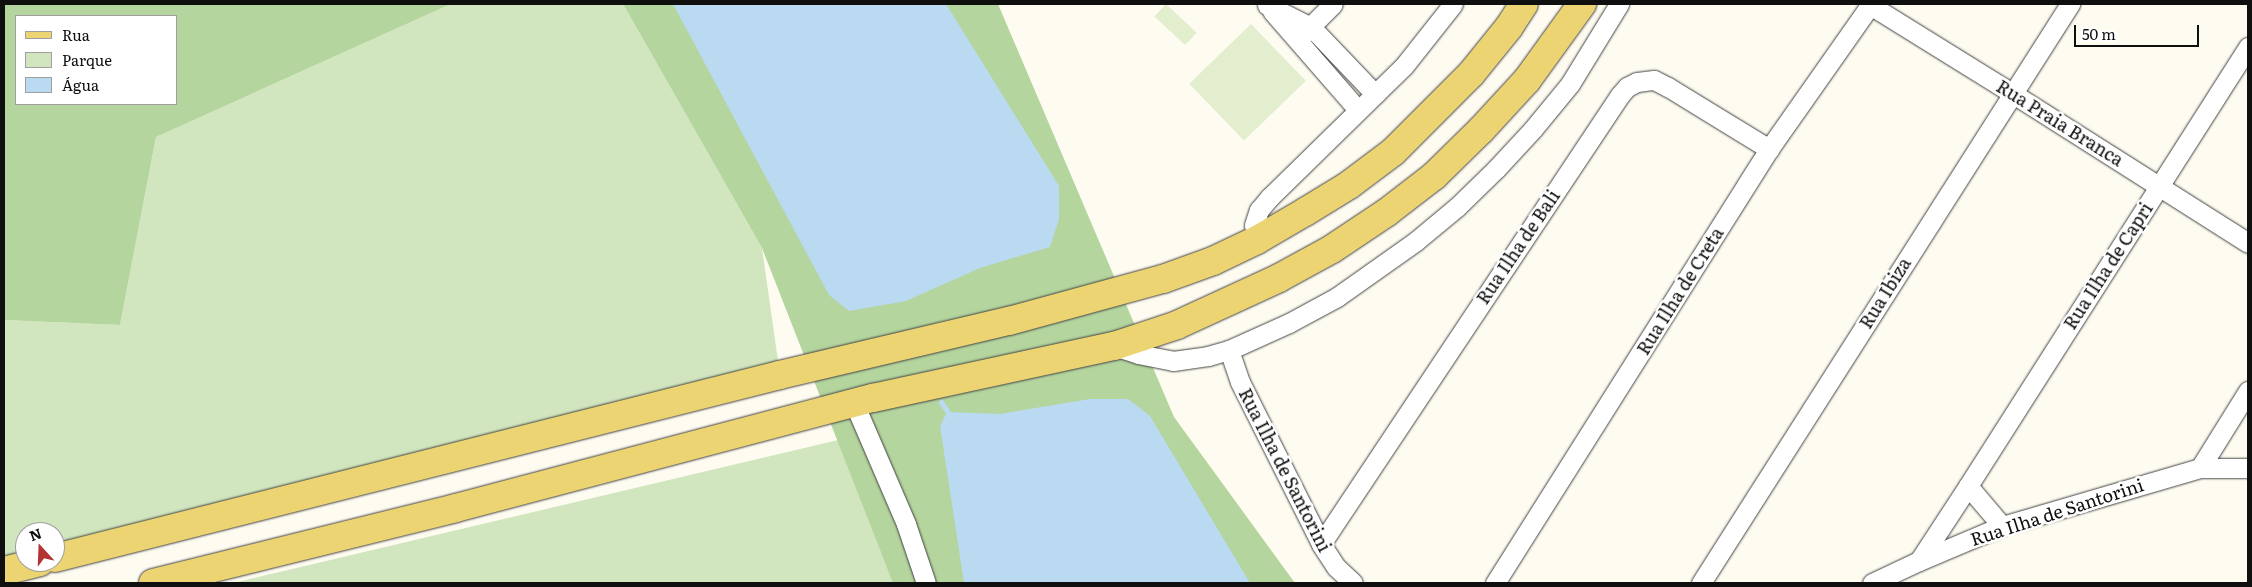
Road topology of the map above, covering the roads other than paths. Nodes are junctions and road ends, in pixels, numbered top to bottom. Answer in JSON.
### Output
{"nodes":[{"id":1,"x":1266,"y":4,"type":"edge"},
{"id":2,"x":1333,"y":4,"type":"edge"},
{"id":3,"x":1453,"y":4,"type":"edge"},
{"id":4,"x":1524,"y":4,"type":"edge"},
{"id":5,"x":1582,"y":4,"type":"edge"},
{"id":6,"x":1619,"y":4,"type":"edge"},
{"id":7,"x":1870,"y":4,"type":"edge"},
{"id":8,"x":2070,"y":4,"type":"edge"},
{"id":9,"x":1311,"y":26,"type":"junction"},
{"id":10,"x":1297,"y":40,"type":"junction"},
{"id":11,"x":2248,"y":47,"type":"edge"},
{"id":12,"x":2012,"y":93,"type":"junction"},
{"id":13,"x":1375,"y":94,"type":"junction"},
{"id":14,"x":1358,"y":110,"type":"junction"},
{"id":15,"x":1769,"y":149,"type":"junction"},
{"id":16,"x":2160,"y":187,"type":"junction"},
{"id":17,"x":1257,"y":240,"type":"junction"},
{"id":18,"x":2248,"y":243,"type":"edge"},
{"id":19,"x":1114,"y":346,"type":"junction"},
{"id":20,"x":1229,"y":350,"type":"junction"},
{"id":21,"x":2248,"y":392,"type":"edge"},
{"id":22,"x":854,"y":403,"type":"junction"},
{"id":23,"x":2200,"y":468,"type":"junction"},
{"id":24,"x":2248,"y":468,"type":"edge"},
{"id":25,"x":1968,"y":486,"type":"junction"},
{"id":26,"x":2002,"y":526,"type":"junction"},
{"id":27,"x":1321,"y":544,"type":"junction"},
{"id":28,"x":65,"y":555,"type":"edge"},
{"id":29,"x":1919,"y":561,"type":"junction"},
{"id":30,"x":153,"y":583,"type":"edge"},
{"id":31,"x":926,"y":583,"type":"edge"},
{"id":32,"x":1353,"y":583,"type":"edge"},
{"id":33,"x":1495,"y":583,"type":"edge"},
{"id":34,"x":1701,"y":583,"type":"edge"},
{"id":35,"x":1872,"y":583,"type":"edge"}],
"edges":[{"from":1,"to":9,"type":"street"},
{"from":1,"to":10,"type":"street"},
{"from":2,"to":9,"type":"street"},
{"from":3,"to":13,"type":"street"},
{"from":4,"to":17,"type":"main road"},
{"from":5,"to":19,"type":"main road"},
{"from":6,"to":20,"type":"street"},
{"from":7,"to":12,"type":"street","name":"Rua Praia Branca"},
{"from":7,"to":15,"type":"street","name":"Rua Ilha de Creta"},
{"from":8,"to":12,"type":"street","name":"Rua Ibiza"},
{"from":9,"to":10,"type":"street"},
{"from":9,"to":13,"type":"street"},
{"from":10,"to":14,"type":"street"},
{"from":11,"to":16,"type":"street","name":"Rua Ilha de Capri"},
{"from":12,"to":16,"type":"street","name":"Rua Praia Branca"},
{"from":12,"to":34,"type":"street","name":"Rua Ibiza"},
{"from":13,"to":14,"type":"street"},
{"from":14,"to":17,"type":"street"},
{"from":15,"to":27,"type":"street","name":"Rua Ilha de Bali"},
{"from":15,"to":33,"type":"street","name":"Rua Ilha de Creta"},
{"from":16,"to":18,"type":"street","name":"Rua Praia Branca"},
{"from":16,"to":25,"type":"street","name":"Rua Ilha de Capri"},
{"from":17,"to":28,"type":"main road"},
{"from":19,"to":20,"type":"street"},
{"from":19,"to":22,"type":"main road"},
{"from":20,"to":27,"type":"street","name":"Rua Ilha de Santorini"},
{"from":21,"to":23,"type":"street"},
{"from":22,"to":30,"type":"main road"},
{"from":22,"to":31,"type":"street"},
{"from":23,"to":24,"type":"street","name":"Rua Ilha de Santorini"},
{"from":23,"to":26,"type":"street","name":"Rua Ilha de Santorini"},
{"from":25,"to":26,"type":"street"},
{"from":25,"to":29,"type":"street","name":"Rua Ilha de Capri"},
{"from":26,"to":29,"type":"street","name":"Rua Ilha de Santorini"},
{"from":27,"to":32,"type":"street","name":"Rua Ilha de Santorini"},
{"from":29,"to":35,"type":"street","name":"Rua Ilha de Santorini"}]}
